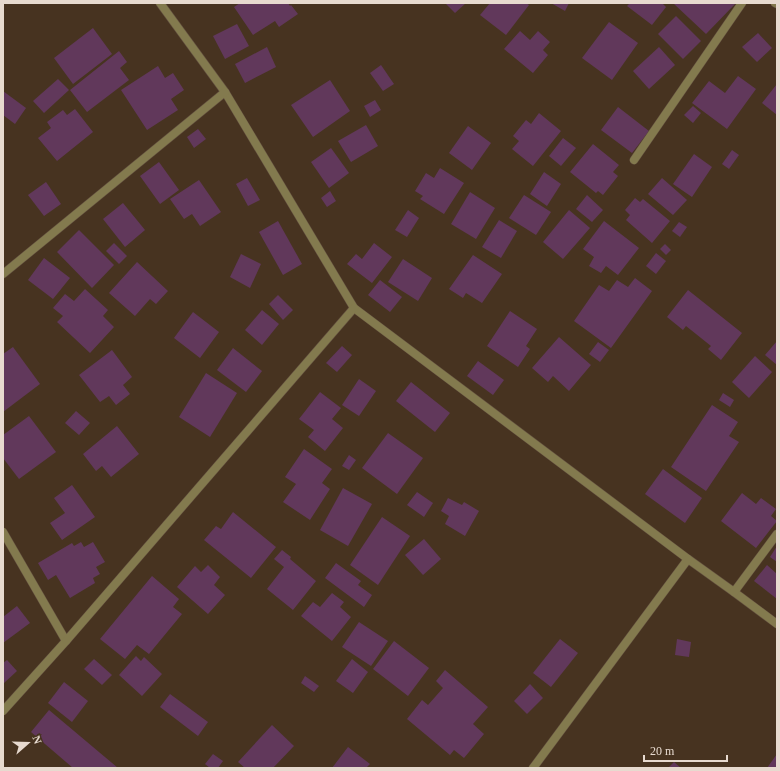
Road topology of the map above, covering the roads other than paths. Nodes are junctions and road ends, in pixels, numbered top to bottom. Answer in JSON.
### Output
{"nodes":[{"id":1,"x":160,"y":3,"type":"edge"},
{"id":2,"x":742,"y":3,"type":"edge"},
{"id":3,"x":225,"y":92,"type":"junction"},
{"id":4,"x":634,"y":160,"type":"dead end"},
{"id":5,"x":3,"y":274,"type":"edge"},
{"id":6,"x":354,"y":308,"type":"junction"},
{"id":7,"x":3,"y":532,"type":"edge"},
{"id":8,"x":777,"y":534,"type":"edge"},
{"id":9,"x":688,"y":559,"type":"junction"},
{"id":10,"x":734,"y":592,"type":"junction"},
{"id":11,"x":777,"y":624,"type":"edge"},
{"id":12,"x":66,"y":641,"type":"junction"},
{"id":13,"x":3,"y":711,"type":"edge"},
{"id":14,"x":533,"y":768,"type":"edge"}],
"edges":[{"from":1,"to":3,"type":"street"},
{"from":2,"to":4,"type":"street"},
{"from":3,"to":5,"type":"street"},
{"from":3,"to":6,"type":"street"},
{"from":6,"to":9,"type":"street"},
{"from":6,"to":12,"type":"street"},
{"from":7,"to":12,"type":"street"},
{"from":8,"to":10,"type":"street"},
{"from":9,"to":10,"type":"street"},
{"from":9,"to":14,"type":"street"},
{"from":10,"to":11,"type":"street"},
{"from":12,"to":13,"type":"street"}]}
